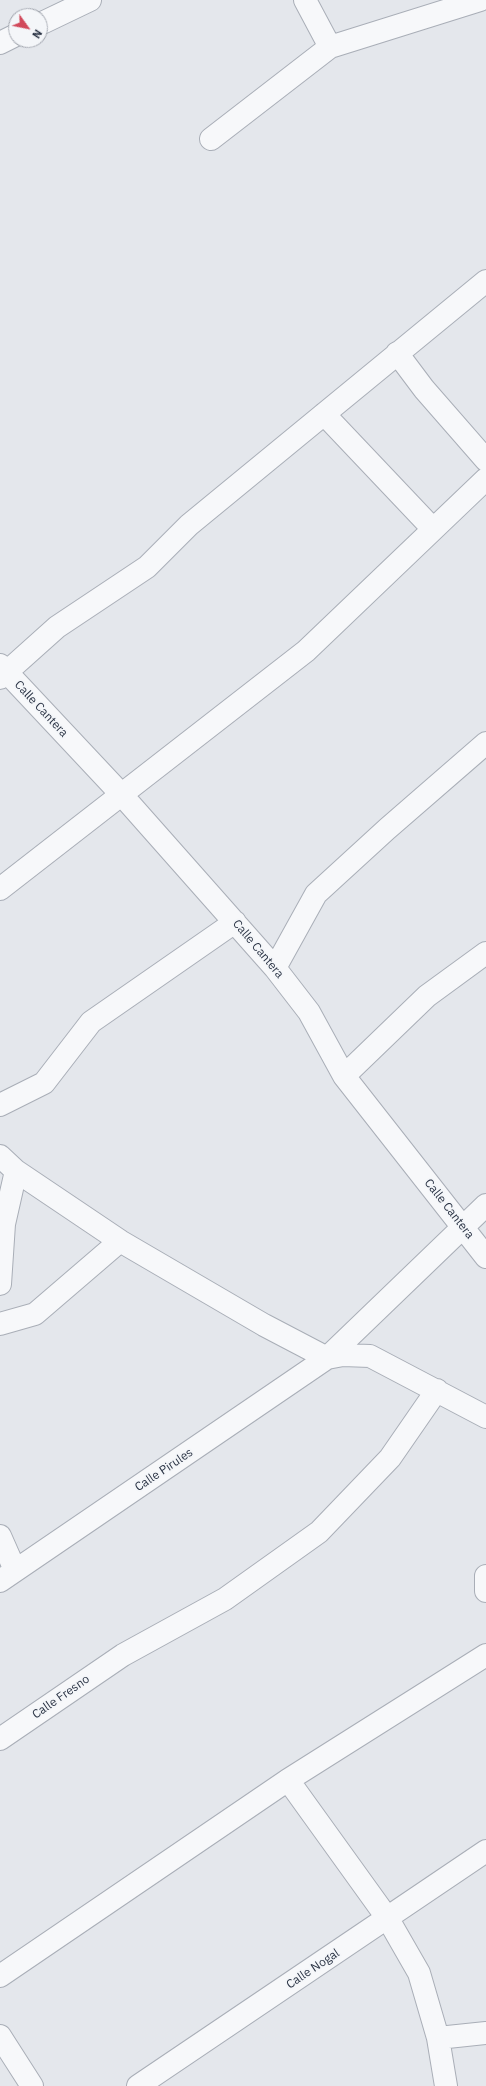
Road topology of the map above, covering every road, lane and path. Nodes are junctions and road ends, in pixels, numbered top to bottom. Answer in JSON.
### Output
{"nodes":[{"id":1,"x":90,"y":0,"type":"edge"},
{"id":2,"x":305,"y":0,"type":"edge"},
{"id":3,"x":480,"y":0,"type":"edge"},
{"id":4,"x":48,"y":20,"type":"edge"},
{"id":5,"x":330,"y":47,"type":"junction"},
{"id":6,"x":211,"y":139,"type":"dead end"},
{"id":7,"x":486,"y":281,"type":"edge"},
{"id":8,"x":397,"y":353,"type":"junction"},
{"id":9,"x":324,"y":414,"type":"junction"},
{"id":10,"x":486,"y":460,"type":"edge"},
{"id":11,"x":486,"y":479,"type":"edge"},
{"id":12,"x":433,"y":529,"type":"junction"},
{"id":13,"x":2,"y":672,"type":"edge"},
{"id":14,"x":486,"y":743,"type":"edge"},
{"id":15,"x":121,"y":794,"type":"junction"},
{"id":16,"x":0,"y":889,"type":"edge"},
{"id":17,"x":235,"y":922,"type":"junction"},
{"id":18,"x":486,"y":953,"type":"edge"},
{"id":19,"x":275,"y":968,"type":"junction"},
{"id":20,"x":344,"y":1076,"type":"junction"},
{"id":21,"x":0,"y":1105,"type":"edge"},
{"id":22,"x":0,"y":1156,"type":"edge"},
{"id":23,"x":16,"y":1171,"type":"junction"},
{"id":24,"x":486,"y":1205,"type":"edge"},
{"id":25,"x":463,"y":1226,"type":"junction"},
{"id":26,"x":120,"y":1241,"type":"junction"},
{"id":27,"x":486,"y":1257,"type":"edge"},
{"id":28,"x":0,"y":1284,"type":"edge"},
{"id":29,"x":0,"y":1324,"type":"edge"},
{"id":30,"x":327,"y":1358,"type":"junction"},
{"id":31,"x":437,"y":1390,"type":"junction"},
{"id":32,"x":486,"y":1417,"type":"edge"},
{"id":33,"x":0,"y":1536,"type":"edge"},
{"id":34,"x":8,"y":1575,"type":"edge"},
{"id":35,"x":486,"y":1576,"type":"edge"},
{"id":36,"x":486,"y":1591,"type":"edge"},
{"id":37,"x":486,"y":1655,"type":"edge"},
{"id":38,"x":0,"y":1739,"type":"edge"},
{"id":39,"x":288,"y":1780,"type":"junction"},
{"id":40,"x":486,"y":1851,"type":"edge"},
{"id":41,"x":388,"y":1919,"type":"junction"},
{"id":42,"x":0,"y":1976,"type":"edge"},
{"id":43,"x":486,"y":2033,"type":"edge"},
{"id":44,"x":0,"y":2036,"type":"edge"},
{"id":45,"x":438,"y":2038,"type":"junction"},
{"id":46,"x":32,"y":2086,"type":"edge"},
{"id":47,"x":138,"y":2086,"type":"edge"},
{"id":48,"x":446,"y":2086,"type":"edge"}],
"edges":[{"from":1,"to":4,"type":"street"},
{"from":2,"to":5,"type":"street"},
{"from":3,"to":5,"type":"street"},
{"from":5,"to":6,"type":"street"},
{"from":7,"to":8,"type":"street"},
{"from":8,"to":9,"type":"street"},
{"from":8,"to":10,"type":"street"},
{"from":9,"to":12,"type":"street"},
{"from":9,"to":13,"type":"street"},
{"from":11,"to":12,"type":"street"},
{"from":12,"to":15,"type":"street"},
{"from":13,"to":15,"type":"street","name":"Calle Cantera"},
{"from":14,"to":19,"type":"street"},
{"from":15,"to":16,"type":"street"},
{"from":15,"to":17,"type":"street","name":"Calle Cantera"},
{"from":17,"to":19,"type":"street","name":"Calle Cantera"},
{"from":17,"to":21,"type":"street"},
{"from":18,"to":20,"type":"street"},
{"from":19,"to":20,"type":"street","name":"Calle Cantera"},
{"from":20,"to":25,"type":"street","name":"Calle Cantera"},
{"from":22,"to":23,"type":"street"},
{"from":23,"to":26,"type":"street"},
{"from":23,"to":28,"type":"street"},
{"from":24,"to":25,"type":"street"},
{"from":25,"to":27,"type":"street","name":"Calle Cantera"},
{"from":25,"to":30,"type":"street"},
{"from":26,"to":29,"type":"street"},
{"from":26,"to":30,"type":"street"},
{"from":30,"to":31,"type":"street"},
{"from":30,"to":34,"type":"street","name":"Calle Pirules"},
{"from":31,"to":32,"type":"street"},
{"from":31,"to":38,"type":"street","name":"Calle Fresno"},
{"from":33,"to":34,"type":"street"},
{"from":35,"to":36,"type":"street"},
{"from":37,"to":39,"type":"street"},
{"from":39,"to":41,"type":"street"},
{"from":39,"to":42,"type":"street"},
{"from":40,"to":41,"type":"street","name":"Calle Nogal"},
{"from":41,"to":45,"type":"street"},
{"from":41,"to":47,"type":"street","name":"Calle Nogal"},
{"from":43,"to":45,"type":"street"},
{"from":44,"to":46,"type":"street"},
{"from":45,"to":48,"type":"street"}]}
